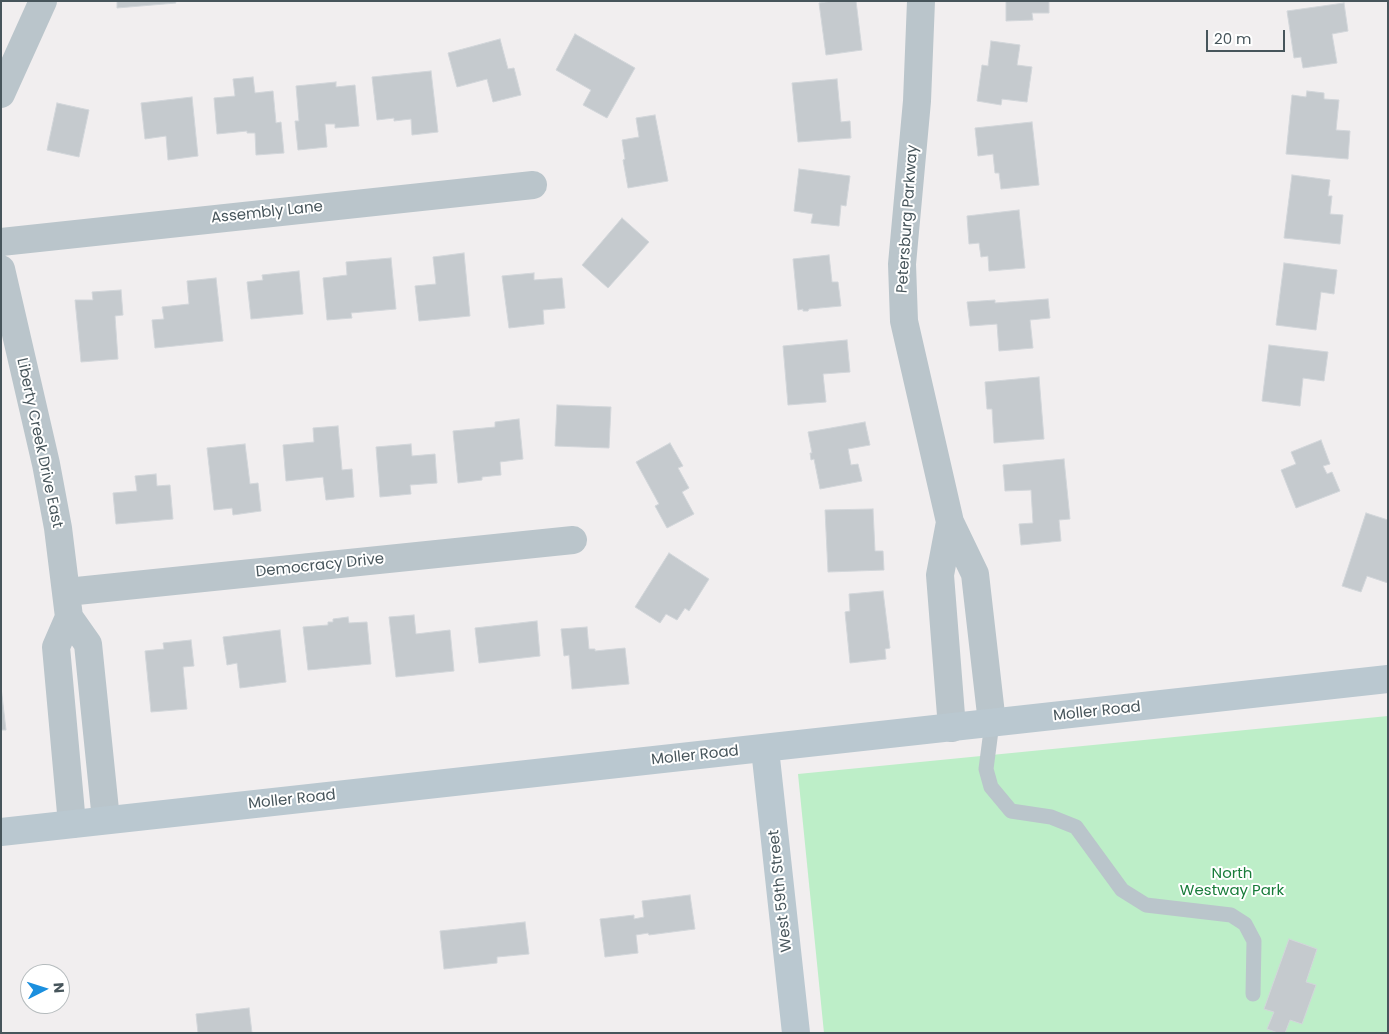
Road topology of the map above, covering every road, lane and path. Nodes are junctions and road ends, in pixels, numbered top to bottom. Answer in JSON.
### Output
{"nodes":[{"id":1,"x":43,"y":1,"type":"edge"},
{"id":2,"x":921,"y":1,"type":"edge"},
{"id":3,"x":1,"y":94,"type":"edge"},
{"id":4,"x":534,"y":185,"type":"dead end"},
{"id":5,"x":1,"y":242,"type":"edge"},
{"id":6,"x":1,"y":269,"type":"edge"},
{"id":7,"x":950,"y":522,"type":"junction"},
{"id":8,"x":573,"y":540,"type":"dead end"},
{"id":9,"x":68,"y":605,"type":"junction"},
{"id":10,"x":1388,"y":679,"type":"edge"},
{"id":11,"x":992,"y":723,"type":"junction"},
{"id":12,"x":952,"y":728,"type":"junction"},
{"id":13,"x":765,"y":749,"type":"junction"},
{"id":14,"x":106,"y":820,"type":"junction"},
{"id":15,"x":72,"y":824,"type":"junction"},
{"id":16,"x":1,"y":832,"type":"edge"},
{"id":17,"x":1253,"y":994,"type":"dead end"},
{"id":18,"x":796,"y":1033,"type":"edge"}],
"edges":[{"from":1,"to":3,"type":"street"},
{"from":2,"to":7,"type":"street","name":"Petersburg Parkway"},
{"from":4,"to":5,"type":"street","name":"Assembly Lane"},
{"from":6,"to":9,"type":"street","name":"Liberty Creek Drive East"},
{"from":7,"to":11,"type":"street","name":"Petersburg Parkway"},
{"from":7,"to":12,"type":"street","name":"Petersburg Parkway"},
{"from":8,"to":9,"type":"street","name":"Democracy Drive"},
{"from":9,"to":14,"type":"street","name":"Liberty Creek Drive East"},
{"from":9,"to":15,"type":"street"},
{"from":10,"to":11,"type":"street","name":"Moller Road"},
{"from":11,"to":12,"type":"street","name":"Moller Road"},
{"from":11,"to":17,"type":"lane"},
{"from":12,"to":13,"type":"street","name":"Moller Road"},
{"from":13,"to":14,"type":"street","name":"Moller Road"},
{"from":13,"to":18,"type":"street","name":"West 59th Street"},
{"from":14,"to":15,"type":"street","name":"Moller Road"},
{"from":15,"to":16,"type":"street","name":"Moller Road"}]}
